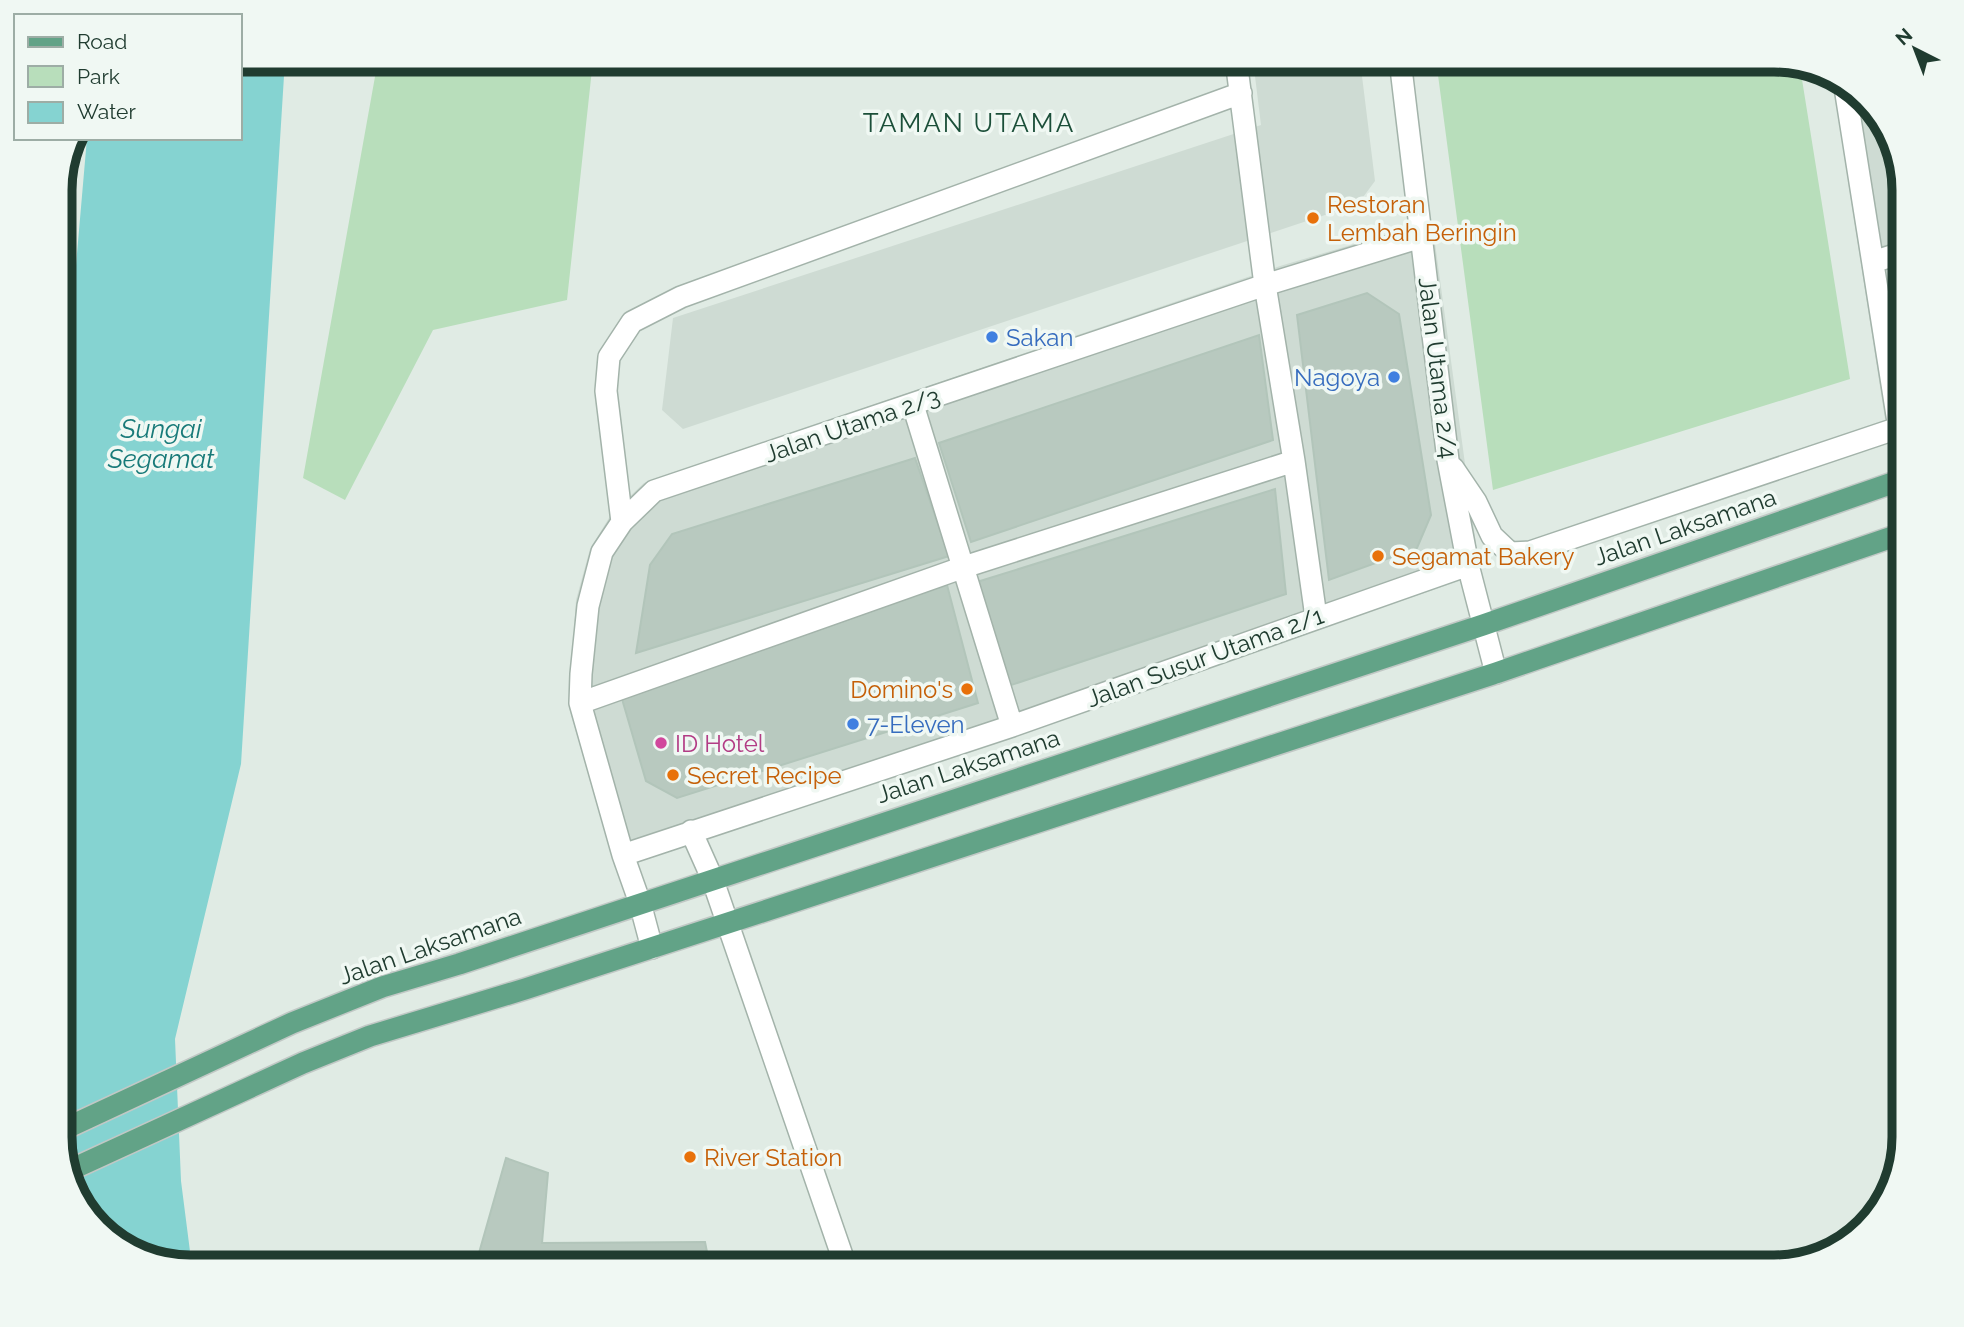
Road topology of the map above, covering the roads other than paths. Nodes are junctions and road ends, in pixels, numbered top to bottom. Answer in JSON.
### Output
{"nodes":[{"id":1,"x":1238,"y":72,"type":"edge"},
{"id":2,"x":1401,"y":72,"type":"edge"},
{"id":3,"x":1241,"y":93,"type":"junction"},
{"id":4,"x":1846,"y":97,"type":"edge"},
{"id":5,"x":1422,"y":237,"type":"junction"},
{"id":6,"x":1892,"y":256,"type":"edge"},
{"id":7,"x":1872,"y":262,"type":"junction"},
{"id":8,"x":1265,"y":285,"type":"junction"},
{"id":9,"x":1892,"y":372,"type":"edge"},
{"id":10,"x":913,"y":405,"type":"junction"},
{"id":11,"x":1892,"y":436,"type":"edge"},
{"id":12,"x":1448,"y":460,"type":"junction"},
{"id":13,"x":1294,"y":461,"type":"junction"},
{"id":14,"x":1892,"y":483,"type":"edge"},
{"id":15,"x":622,"y":522,"type":"junction"},
{"id":16,"x":1892,"y":537,"type":"edge"},
{"id":17,"x":1468,"y":565,"type":"junction"},
{"id":18,"x":964,"y":567,"type":"junction"},
{"id":19,"x":1317,"y":617,"type":"junction"},
{"id":20,"x":1483,"y":625,"type":"junction"},
{"id":21,"x":1496,"y":673,"type":"junction"},
{"id":22,"x":580,"y":703,"type":"junction"},
{"id":23,"x":1012,"y":726,"type":"junction"},
{"id":24,"x":691,"y":831,"type":"junction"},
{"id":25,"x":623,"y":855,"type":"junction"},
{"id":26,"x":712,"y":878,"type":"junction"},
{"id":27,"x":640,"y":903,"type":"junction"},
{"id":28,"x":727,"y":924,"type":"junction"},
{"id":29,"x":652,"y":948,"type":"junction"},
{"id":30,"x":72,"y":1125,"type":"edge"},
{"id":31,"x":76,"y":1167,"type":"edge"},
{"id":32,"x":842,"y":1255,"type":"edge"}],
"edges":[{"from":1,"to":3,"type":"street"},
{"from":2,"to":5,"type":"street","name":"Jalan Utama 2/4"},
{"from":3,"to":8,"type":"street"},
{"from":3,"to":15,"type":"street"},
{"from":4,"to":7,"type":"street"},
{"from":5,"to":8,"type":"street","name":"Jalan Utama 2/3"},
{"from":5,"to":12,"type":"street","name":"Jalan Utama 2/4"},
{"from":6,"to":7,"type":"street"},
{"from":7,"to":9,"type":"street"},
{"from":8,"to":10,"type":"street","name":"Jalan Utama 2/3"},
{"from":8,"to":13,"type":"street"},
{"from":10,"to":15,"type":"street","name":"Jalan Utama 2/3"},
{"from":10,"to":18,"type":"street"},
{"from":11,"to":12,"type":"street"},
{"from":12,"to":17,"type":"street","name":"Jalan Utama 2/4"},
{"from":13,"to":18,"type":"street"},
{"from":13,"to":19,"type":"street"},
{"from":14,"to":20,"type":"main road","name":"Jalan Laksamana"},
{"from":15,"to":22,"type":"street","name":"Jalan Utama 2/3"},
{"from":16,"to":21,"type":"main road"},
{"from":17,"to":19,"type":"street","name":"Jalan Susur Utama 2/1"},
{"from":17,"to":20,"type":"street","name":"Jalan Utama 2/4"},
{"from":18,"to":22,"type":"street"},
{"from":18,"to":23,"type":"street"},
{"from":19,"to":23,"type":"street","name":"Jalan Susur Utama 2/1"},
{"from":20,"to":21,"type":"street","name":"Jalan Utama 2/4"},
{"from":20,"to":26,"type":"main road","name":"Jalan Laksamana"},
{"from":21,"to":28,"type":"main road"},
{"from":22,"to":25,"type":"street","name":"Jalan Utama 2/3"},
{"from":23,"to":24,"type":"street","name":"Jalan Susur Utama 2/1"},
{"from":24,"to":25,"type":"street","name":"Jalan Susur Utama 2/1"},
{"from":24,"to":26,"type":"street"},
{"from":25,"to":27,"type":"street","name":"Jalan Utama 2/3"},
{"from":26,"to":27,"type":"main road","name":"Jalan Laksamana"},
{"from":26,"to":28,"type":"street"},
{"from":27,"to":29,"type":"street","name":"Jalan Utama 2/3"},
{"from":27,"to":30,"type":"main road","name":"Jalan Laksamana"},
{"from":28,"to":29,"type":"main road"},
{"from":28,"to":32,"type":"street"},
{"from":29,"to":31,"type":"main road"}]}
